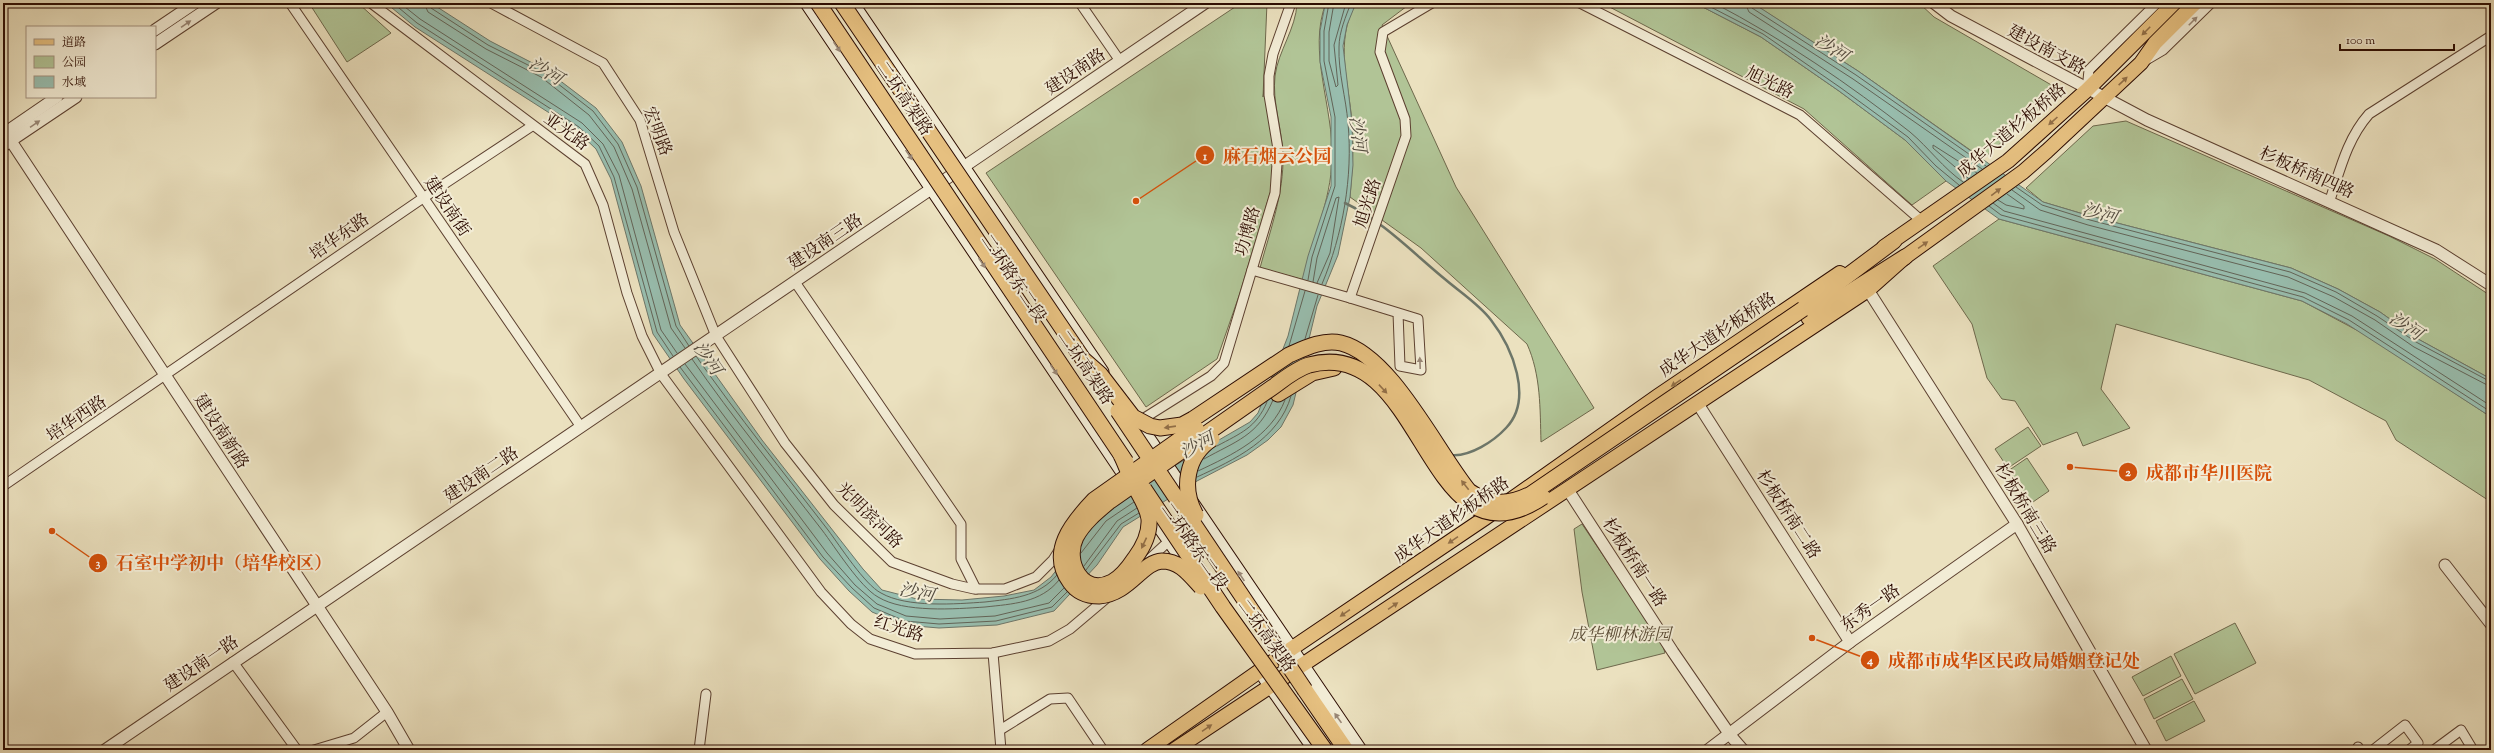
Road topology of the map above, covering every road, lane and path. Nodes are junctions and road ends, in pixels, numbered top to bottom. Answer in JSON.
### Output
{"nodes":[{"id":1,"x":195,"y":3,"type":"edge"},
{"id":2,"x":216,"y":3,"type":"edge"},
{"id":3,"x":290,"y":3,"type":"edge"},
{"id":4,"x":371,"y":3,"type":"edge"},
{"id":5,"x":491,"y":3,"type":"edge"},
{"id":6,"x":807,"y":3,"type":"edge"},
{"id":7,"x":818,"y":3,"type":"edge"},
{"id":8,"x":842,"y":3,"type":"edge"},
{"id":9,"x":852,"y":3,"type":"edge"},
{"id":10,"x":1080,"y":3,"type":"edge"},
{"id":11,"x":1291,"y":3,"type":"edge"},
{"id":12,"x":1432,"y":3,"type":"edge"},
{"id":13,"x":1580,"y":3,"type":"edge"},
{"id":14,"x":1934,"y":3,"type":"edge"},
{"id":15,"x":2157,"y":3,"type":"edge"},
{"id":16,"x":2174,"y":3,"type":"edge"},
{"id":17,"x":2195,"y":3,"type":"edge"},
{"id":18,"x":2210,"y":3,"type":"edge"},
{"id":19,"x":1203,"y":4,"type":"edge"},
{"id":20,"x":156,"y":29,"type":"edge"},
{"id":21,"x":2491,"y":36,"type":"edge"},
{"id":22,"x":156,"y":43,"type":"edge"},
{"id":23,"x":1120,"y":62,"type":"junction"},
{"id":24,"x":2142,"y":63,"type":"junction"},
{"id":25,"x":2087,"y":90,"type":"junction"},
{"id":26,"x":56,"y":98,"type":"edge"},
{"id":27,"x":74,"y":98,"type":"edge"},
{"id":28,"x":2104,"y":99,"type":"junction"},
{"id":29,"x":532,"y":126,"type":"junction"},
{"id":30,"x":5,"y":136,"type":"edge"},
{"id":31,"x":963,"y":167,"type":"junction"},
{"id":32,"x":932,"y":189,"type":"junction"},
{"id":33,"x":423,"y":198,"type":"junction"},
{"id":34,"x":2330,"y":200,"type":"junction"},
{"id":35,"x":1923,"y":222,"type":"junction"},
{"id":36,"x":1894,"y":241,"type":"junction"},
{"id":37,"x":1905,"y":257,"type":"junction"},
{"id":38,"x":1252,"y":270,"type":"junction"},
{"id":39,"x":795,"y":282,"type":"junction"},
{"id":40,"x":2491,"y":285,"type":"edge"},
{"id":41,"x":1868,"y":290,"type":"junction"},
{"id":42,"x":1350,"y":298,"type":"junction"},
{"id":43,"x":1398,"y":313,"type":"junction"},
{"id":44,"x":1806,"y":314,"type":"junction"},
{"id":45,"x":716,"y":336,"type":"junction"},
{"id":46,"x":1084,"y":359,"type":"junction"},
{"id":47,"x":1373,"y":371,"type":"junction"},
{"id":48,"x":663,"y":372,"type":"junction"},
{"id":49,"x":166,"y":376,"type":"junction"},
{"id":50,"x":1698,"y":404,"type":"junction"},
{"id":51,"x":1137,"y":422,"type":"junction"},
{"id":52,"x":581,"y":428,"type":"junction"},
{"id":53,"x":1121,"y":455,"type":"junction"},
{"id":54,"x":1128,"y":480,"type":"junction"},
{"id":55,"x":3,"y":486,"type":"edge"},
{"id":56,"x":1568,"y":490,"type":"junction"},
{"id":57,"x":2017,"y":524,"type":"junction"},
{"id":58,"x":1169,"y":541,"type":"junction"},
{"id":59,"x":1217,"y":557,"type":"junction"},
{"id":60,"x":2445,"y":565,"type":"dead end"},
{"id":61,"x":976,"y":589,"type":"junction"},
{"id":62,"x":317,"y":606,"type":"junction"},
{"id":63,"x":1223,"y":606,"type":"junction"},
{"id":64,"x":2491,"y":624,"type":"edge"},
{"id":65,"x":1850,"y":642,"type":"junction"},
{"id":66,"x":1291,"y":649,"type":"junction"},
{"id":67,"x":992,"y":653,"type":"junction"},
{"id":68,"x":233,"y":662,"type":"junction"},
{"id":69,"x":1302,"y":667,"type":"junction"},
{"id":70,"x":1260,"y":671,"type":"junction"},
{"id":71,"x":1270,"y":686,"type":"junction"},
{"id":72,"x":706,"y":694,"type":"dead end"},
{"id":73,"x":387,"y":712,"type":"junction"},
{"id":74,"x":1000,"y":730,"type":"junction"},
{"id":75,"x":1730,"y":735,"type":"junction"},
{"id":76,"x":2418,"y":743,"type":"junction"},
{"id":77,"x":105,"y":750,"type":"edge"},
{"id":78,"x":297,"y":750,"type":"edge"},
{"id":79,"x":314,"y":750,"type":"edge"},
{"id":80,"x":409,"y":750,"type":"edge"},
{"id":81,"x":699,"y":750,"type":"edge"},
{"id":82,"x":1001,"y":750,"type":"edge"},
{"id":83,"x":1103,"y":750,"type":"edge"},
{"id":84,"x":1147,"y":750,"type":"edge"},
{"id":85,"x":1174,"y":750,"type":"edge"},
{"id":86,"x":1315,"y":750,"type":"edge"},
{"id":87,"x":1325,"y":750,"type":"edge"},
{"id":88,"x":1346,"y":750,"type":"edge"},
{"id":89,"x":1360,"y":750,"type":"edge"},
{"id":90,"x":1708,"y":750,"type":"edge"},
{"id":91,"x":1743,"y":750,"type":"edge"},
{"id":92,"x":2146,"y":750,"type":"edge"},
{"id":93,"x":2373,"y":750,"type":"edge"},
{"id":94,"x":2409,"y":750,"type":"edge"},
{"id":95,"x":2431,"y":750,"type":"edge"},
{"id":96,"x":2434,"y":750,"type":"edge"},
{"id":97,"x":2473,"y":750,"type":"edge"}],
"edges":[{"from":1,"to":20,"type":"street"},
{"from":22,"to":2,"type":"street","one_way":true},
{"from":3,"to":33,"type":"street","name":"建设南街"},
{"from":4,"to":29,"type":"street","name":"亚光路"},
{"from":5,"to":45,"type":"street","name":"宏明路"},
{"from":6,"to":32,"type":"main road","name":"二环路东二段","one_way":true},
{"from":7,"to":53,"type":"highway","name":"二环高架路","bridge":true},
{"from":8,"to":46,"type":"highway","name":"二环高架路","bridge":true},
{"from":9,"to":31,"type":"main road","name":"二环路东二段"},
{"from":10,"to":23,"type":"street"},
{"from":11,"to":38,"type":"street","name":"功博路"},
{"from":12,"to":42,"type":"street","name":"旭光路"},
{"from":13,"to":35,"type":"street","name":"旭光路"},
{"from":14,"to":25,"type":"street","name":"建设南支路"},
{"from":15,"to":25,"type":"street"},
{"from":16,"to":25,"type":"main road","name":"成华大道杉板桥路","one_way":true},
{"from":17,"to":24,"type":"main road"},
{"from":24,"to":18,"type":"street","one_way":true},
{"from":19,"to":23,"type":"street","name":"建设南路"},
{"from":21,"to":34,"type":"street"},
{"from":23,"to":31,"type":"street","name":"建设南路"},
{"from":28,"to":24,"type":"main road","one_way":true},
{"from":25,"to":28,"type":"street","name":"建设南支路"},
{"from":25,"to":35,"type":"main road","name":"成华大道杉板桥路","one_way":true},
{"from":26,"to":30,"type":"street"},
{"from":30,"to":27,"type":"street","one_way":true},
{"from":28,"to":34,"type":"street","name":"杉板桥南四路"},
{"from":37,"to":28,"type":"main road","one_way":true},
{"from":29,"to":33,"type":"street","name":"培华东路"},
{"from":29,"to":48,"type":"street","name":"亚光路"},
{"from":30,"to":49,"type":"street","name":"建设南新路"},
{"from":31,"to":32,"type":"street","name":"建设南三路"},
{"from":31,"to":51,"type":"main road","name":"二环路东二段"},
{"from":32,"to":39,"type":"street","name":"建设南三路"},
{"from":32,"to":54,"type":"main road","name":"二环路东二段","one_way":true},
{"from":33,"to":49,"type":"street","name":"培华东路"},
{"from":33,"to":52,"type":"street","name":"建设南街"},
{"from":34,"to":40,"type":"street","name":"杉板桥南四路"},
{"from":35,"to":36,"type":"main road","name":"成华大道杉板桥路"},
{"from":36,"to":44,"type":"highway"},
{"from":36,"to":66,"type":"main road","name":"成华大道杉板桥路","one_way":true},
{"from":37,"to":41,"type":"main road"},
{"from":37,"to":44,"type":"highway"},
{"from":38,"to":42,"type":"street"},
{"from":38,"to":51,"type":"street","name":"功博路"},
{"from":39,"to":45,"type":"street","name":"建设南三路"},
{"from":39,"to":61,"type":"street"},
{"from":41,"to":50,"type":"main road"},
{"from":41,"to":57,"type":"street","name":"杉板桥南三路"},
{"from":42,"to":43,"type":"street"},
{"from":43,"to":43,"type":"street","one_way":true},
{"from":44,"to":47,"type":"highway","bridge":true},
{"from":45,"to":48,"type":"street","name":"建设南三路"},
{"from":45,"to":61,"type":"street","name":"光明滨河路"},
{"from":47,"to":46,"type":"highway","one_way":true,"bridge":true},
{"from":46,"to":59,"type":"highway","name":"二环高架路","bridge":true},
{"from":53,"to":47,"type":"highway","one_way":true,"bridge":true},
{"from":47,"to":59,"type":"highway","bridge":true},
{"from":47,"to":63,"type":"highway","bridge":true},
{"from":48,"to":52,"type":"street","name":"建设南二路"},
{"from":48,"to":67,"type":"street","name":"红光路"},
{"from":49,"to":55,"type":"street","name":"培华西路"},
{"from":49,"to":62,"type":"street","name":"建设南新路"},
{"from":50,"to":56,"type":"main road"},
{"from":50,"to":65,"type":"street","name":"杉板桥南二路"},
{"from":66,"to":51,"type":"main road","name":"二环路东二段","one_way":true},
{"from":52,"to":62,"type":"street","name":"建设南二路"},
{"from":53,"to":63,"type":"highway","name":"二环高架路","bridge":true},
{"from":54,"to":58,"type":"main road","name":"二环路东二段","bridge":true},
{"from":54,"to":61,"type":"street","name":"光明滨河路"},
{"from":69,"to":56,"type":"main road","one_way":true},
{"from":56,"to":75,"type":"street","name":"杉板桥南一路"},
{"from":57,"to":65,"type":"street","name":"东秀一路"},
{"from":57,"to":92,"type":"street","name":"杉板桥南三路"},
{"from":58,"to":67,"type":"street","name":"红光路"},
{"from":58,"to":70,"type":"main road","name":"二环路东二段"},
{"from":59,"to":88,"type":"highway","name":"二环高架路","bridge":true},
{"from":60,"to":64,"type":"street"},
{"from":62,"to":68,"type":"street","name":"建设南一路"},
{"from":62,"to":73,"type":"street","name":"建设南新路"},
{"from":63,"to":87,"type":"highway","name":"二环高架路","bridge":true},
{"from":65,"to":75,"type":"street","name":"东秀一路"},
{"from":66,"to":69,"type":"main road","name":"二环路东二段"},
{"from":66,"to":70,"type":"main road","name":"成华大道杉板桥路"},
{"from":67,"to":74,"type":"street"},
{"from":68,"to":77,"type":"street","name":"建设南一路"},
{"from":68,"to":78,"type":"street"},
{"from":69,"to":71,"type":"main road"},
{"from":89,"to":69,"type":"main road","name":"二环路东二段","one_way":true},
{"from":70,"to":71,"type":"main road","name":"二环路东二段"},
{"from":70,"to":84,"type":"main road","name":"成华大道杉板桥路"},
{"from":85,"to":71,"type":"main road","one_way":true},
{"from":71,"to":86,"type":"main road","name":"二环路东二段"},
{"from":72,"to":81,"type":"street"},
{"from":73,"to":79,"type":"street"},
{"from":73,"to":80,"type":"street","name":"建设南新路"},
{"from":74,"to":82,"type":"street"},
{"from":74,"to":83,"type":"street"},
{"from":75,"to":90,"type":"street","name":"东秀一路"},
{"from":75,"to":91,"type":"street","name":"杉板桥南一路"},
{"from":76,"to":93,"type":"street"},
{"from":76,"to":94,"type":"street"},
{"from":76,"to":95,"type":"street"},
{"from":96,"to":97,"type":"street"}]}
